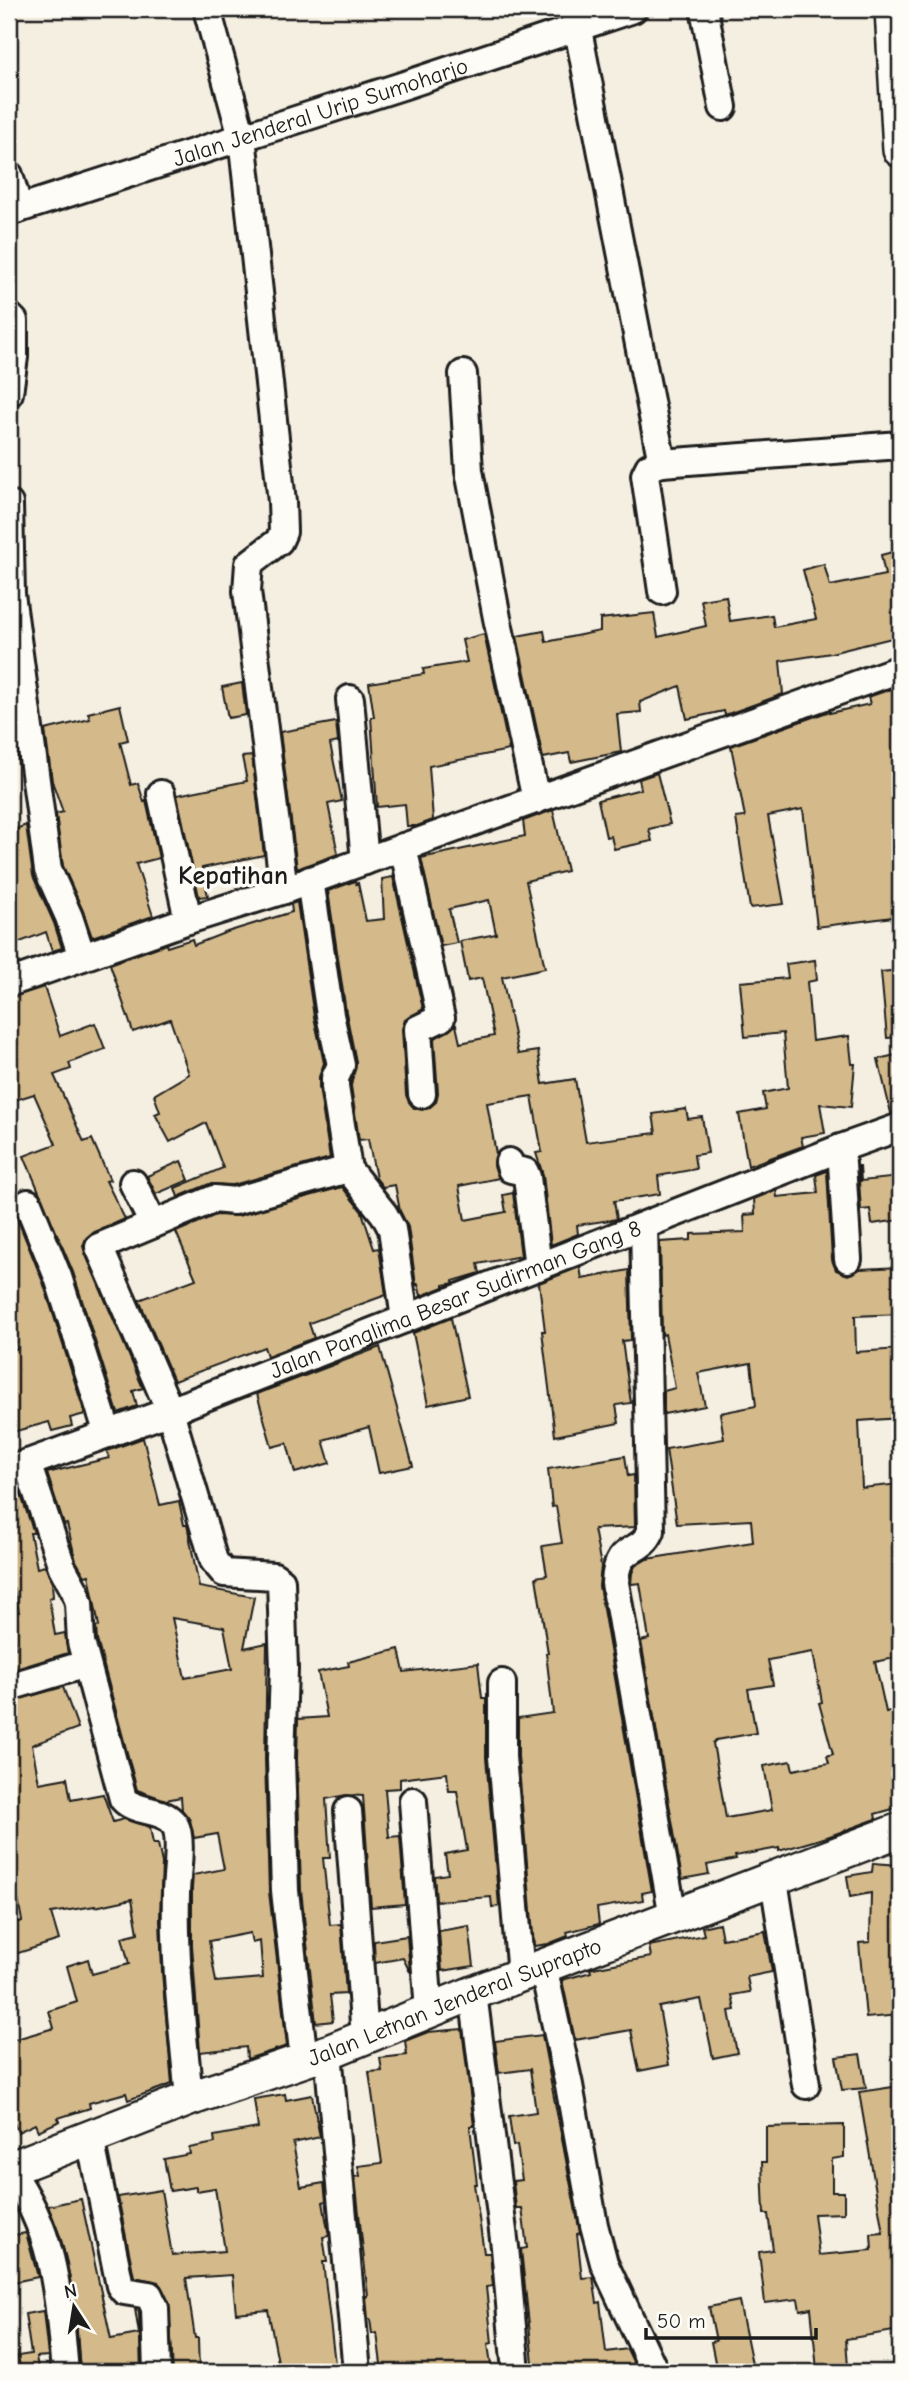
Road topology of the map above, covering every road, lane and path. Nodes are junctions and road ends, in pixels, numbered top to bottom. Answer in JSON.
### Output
{"nodes":[{"id":1,"x":207,"y":9,"type":"edge"},
{"id":2,"x":633,"y":9,"type":"edge"},
{"id":3,"x":704,"y":9,"type":"edge"},
{"id":4,"x":892,"y":9,"type":"edge"},
{"id":5,"x":576,"y":18,"type":"edge"},
{"id":6,"x":723,"y":107,"type":"dead end"},
{"id":7,"x":242,"y":137,"type":"junction"},
{"id":8,"x":900,"y":150,"type":"edge"},
{"id":9,"x":9,"y":175,"type":"edge"},
{"id":10,"x":14,"y":210,"type":"edge"},
{"id":11,"x":9,"y":316,"type":"edge"},
{"id":12,"x":463,"y":374,"type":"dead end"},
{"id":13,"x":9,"y":393,"type":"edge"},
{"id":14,"x":900,"y":446,"type":"edge"},
{"id":15,"x":662,"y":463,"type":"junction"},
{"id":16,"x":9,"y":503,"type":"edge"},
{"id":17,"x":662,"y":591,"type":"dead end"},
{"id":18,"x":900,"y":669,"type":"edge"},
{"id":19,"x":350,"y":699,"type":"dead end"},
{"id":20,"x":162,"y":794,"type":"dead end"},
{"id":21,"x":536,"y":800,"type":"junction"},
{"id":22,"x":403,"y":847,"type":"junction"},
{"id":23,"x":365,"y":861,"type":"junction"},
{"id":24,"x":310,"y":880,"type":"junction"},
{"id":25,"x":284,"y":890,"type":"junction"},
{"id":26,"x":188,"y":920,"type":"junction"},
{"id":27,"x":82,"y":957,"type":"junction"},
{"id":28,"x":9,"y":983,"type":"edge"},
{"id":29,"x":422,"y":1094,"type":"dead end"},
{"id":30,"x":900,"y":1127,"type":"edge"},
{"id":31,"x":841,"y":1148,"type":"junction"},
{"id":32,"x":509,"y":1162,"type":"dead end"},
{"id":33,"x":348,"y":1169,"type":"junction"},
{"id":34,"x":133,"y":1183,"type":"dead end"},
{"id":35,"x":28,"y":1203,"type":"dead end"},
{"id":36,"x":153,"y":1224,"type":"junction"},
{"id":37,"x":644,"y":1226,"type":"junction"},
{"id":38,"x":848,"y":1259,"type":"dead end"},
{"id":39,"x":538,"y":1267,"type":"junction"},
{"id":40,"x":405,"y":1319,"type":"junction"},
{"id":41,"x":170,"y":1410,"type":"junction"},
{"id":42,"x":108,"y":1434,"type":"junction"},
{"id":43,"x":18,"y":1467,"type":"edge"},
{"id":44,"x":86,"y":1664,"type":"junction"},
{"id":45,"x":502,"y":1683,"type":"dead end"},
{"id":46,"x":9,"y":1687,"type":"edge"},
{"id":47,"x":413,"y":1801,"type":"dead end"},
{"id":48,"x":348,"y":1811,"type":"dead end"},
{"id":49,"x":900,"y":1830,"type":"edge"},
{"id":50,"x":774,"y":1880,"type":"junction"},
{"id":51,"x":673,"y":1917,"type":"junction"},
{"id":52,"x":532,"y":1970,"type":"junction"},
{"id":53,"x":473,"y":1993,"type":"junction"},
{"id":54,"x":429,"y":2011,"type":"junction"},
{"id":55,"x":365,"y":2037,"type":"junction"},
{"id":56,"x":316,"y":2056,"type":"junction"},
{"id":57,"x":806,"y":2085,"type":"dead end"},
{"id":58,"x":189,"y":2099,"type":"junction"},
{"id":59,"x":90,"y":2138,"type":"junction"},
{"id":60,"x":9,"y":2169,"type":"edge"},
{"id":61,"x":65,"y":2372,"type":"edge"},
{"id":62,"x":157,"y":2372,"type":"edge"},
{"id":63,"x":357,"y":2372,"type":"edge"},
{"id":64,"x":516,"y":2372,"type":"edge"},
{"id":65,"x":655,"y":2372,"type":"edge"}],
"edges":[{"from":1,"to":7,"type":"street"},
{"from":2,"to":5,"type":"street","name":"Jalan Jenderal Urip Sumoharjo"},
{"from":3,"to":6,"type":"street"},
{"from":4,"to":8,"type":"main road"},
{"from":5,"to":7,"type":"street","name":"Jalan Jenderal Urip Sumoharjo"},
{"from":5,"to":15,"type":"street"},
{"from":7,"to":10,"type":"street","name":"Jalan Jenderal Urip Sumoharjo"},
{"from":7,"to":25,"type":"street"},
{"from":9,"to":10,"type":"street"},
{"from":11,"to":13,"type":"street"},
{"from":12,"to":21,"type":"street"},
{"from":14,"to":15,"type":"street"},
{"from":15,"to":17,"type":"street"},
{"from":16,"to":27,"type":"street"},
{"from":18,"to":21,"type":"street"},
{"from":19,"to":23,"type":"street"},
{"from":20,"to":26,"type":"street"},
{"from":21,"to":22,"type":"street"},
{"from":22,"to":23,"type":"street"},
{"from":22,"to":29,"type":"street"},
{"from":23,"to":24,"type":"street"},
{"from":24,"to":25,"type":"street"},
{"from":24,"to":33,"type":"street"},
{"from":25,"to":26,"type":"street"},
{"from":26,"to":27,"type":"street"},
{"from":27,"to":28,"type":"street"},
{"from":30,"to":31,"type":"street","name":"Jalan Panglima Besar Sudirman Gang 8"},
{"from":31,"to":37,"type":"street","name":"Jalan Panglima Besar Sudirman Gang 8"},
{"from":31,"to":38,"type":"street"},
{"from":32,"to":39,"type":"street"},
{"from":33,"to":36,"type":"street"},
{"from":33,"to":40,"type":"street"},
{"from":34,"to":36,"type":"street"},
{"from":35,"to":42,"type":"street"},
{"from":36,"to":41,"type":"street"},
{"from":37,"to":39,"type":"street","name":"Jalan Panglima Besar Sudirman Gang 8"},
{"from":37,"to":51,"type":"street"},
{"from":39,"to":40,"type":"street","name":"Jalan Panglima Besar Sudirman Gang 8"},
{"from":40,"to":41,"type":"street","name":"Jalan Panglima Besar Sudirman Gang 8"},
{"from":41,"to":42,"type":"street","name":"Jalan Panglima Besar Sudirman Gang 8"},
{"from":41,"to":56,"type":"street"},
{"from":42,"to":43,"type":"street","name":"Jalan Panglima Besar Sudirman Gang 8"},
{"from":43,"to":44,"type":"street"},
{"from":44,"to":46,"type":"street"},
{"from":44,"to":58,"type":"street"},
{"from":45,"to":52,"type":"street"},
{"from":47,"to":54,"type":"street"},
{"from":48,"to":55,"type":"street"},
{"from":49,"to":50,"type":"main road","name":"Jalan Letnan Jenderal Suprapto"},
{"from":50,"to":51,"type":"main road","name":"Jalan Letnan Jenderal Suprapto"},
{"from":50,"to":57,"type":"street"},
{"from":51,"to":52,"type":"main road","name":"Jalan Letnan Jenderal Suprapto"},
{"from":52,"to":53,"type":"main road","name":"Jalan Letnan Jenderal Suprapto"},
{"from":52,"to":65,"type":"street"},
{"from":53,"to":54,"type":"main road","name":"Jalan Letnan Jenderal Suprapto"},
{"from":53,"to":64,"type":"street"},
{"from":54,"to":55,"type":"main road","name":"Jalan Letnan Jenderal Suprapto"},
{"from":55,"to":56,"type":"main road","name":"Jalan Letnan Jenderal Suprapto"},
{"from":56,"to":58,"type":"main road","name":"Jalan Letnan Jenderal Suprapto"},
{"from":56,"to":63,"type":"street"},
{"from":58,"to":59,"type":"main road","name":"Jalan Letnan Jenderal Suprapto"},
{"from":59,"to":60,"type":"main road","name":"Jalan Letnan Jenderal Suprapto"},
{"from":59,"to":62,"type":"street"},
{"from":60,"to":61,"type":"street"}]}
